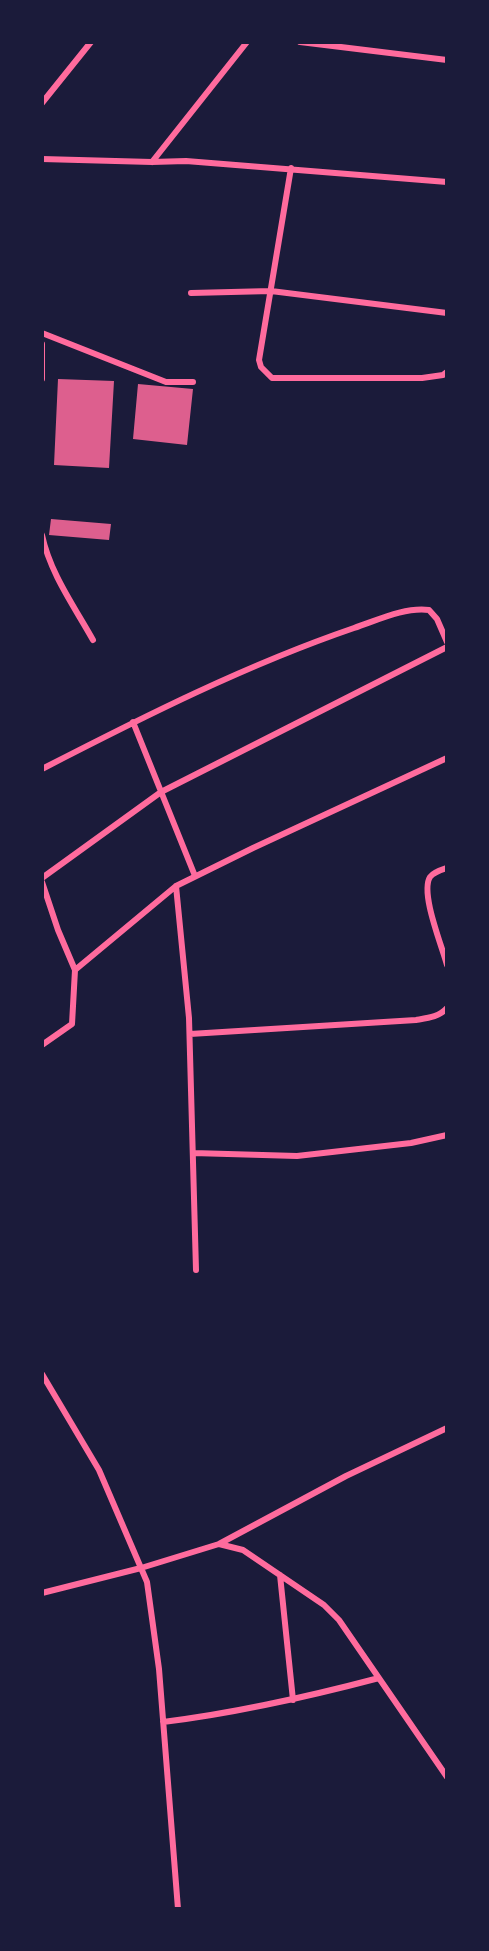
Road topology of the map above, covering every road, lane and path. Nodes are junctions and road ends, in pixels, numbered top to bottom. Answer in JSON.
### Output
{"nodes":[{"id":1,"x":91,"y":42,"type":"edge"},
{"id":2,"x":247,"y":42,"type":"edge"},
{"id":3,"x":300,"y":42,"type":"edge"},
{"id":4,"x":447,"y":60,"type":"edge"},
{"id":5,"x":42,"y":103,"type":"edge"},
{"id":6,"x":42,"y":159,"type":"edge"},
{"id":7,"x":152,"y":162,"type":"junction"},
{"id":8,"x":291,"y":168,"type":"junction"},
{"id":9,"x":447,"y":182,"type":"edge"},
{"id":10,"x":271,"y":291,"type":"junction"},
{"id":11,"x":191,"y":293,"type":"dead end"},
{"id":12,"x":447,"y":313,"type":"edge"},
{"id":13,"x":42,"y":333,"type":"edge"},
{"id":14,"x":42,"y":344,"type":"edge"},
{"id":15,"x":447,"y":372,"type":"edge"},
{"id":16,"x":42,"y":379,"type":"edge"},
{"id":17,"x":193,"y":382,"type":"dead end"},
{"id":18,"x":42,"y":535,"type":"edge"},
{"id":19,"x":93,"y":640,"type":"dead end"},
{"id":20,"x":447,"y":642,"type":"edge"},
{"id":21,"x":447,"y":647,"type":"edge"},
{"id":22,"x":133,"y":722,"type":"junction"},
{"id":23,"x":447,"y":758,"type":"edge"},
{"id":24,"x":42,"y":769,"type":"edge"},
{"id":25,"x":161,"y":792,"type":"junction"},
{"id":26,"x":447,"y":868,"type":"edge"},
{"id":27,"x":195,"y":876,"type":"junction"},
{"id":28,"x":42,"y":880,"type":"edge"},
{"id":29,"x":176,"y":886,"type":"junction"},
{"id":30,"x":447,"y":965,"type":"edge"},
{"id":31,"x":75,"y":970,"type":"junction"},
{"id":32,"x":447,"y":1008,"type":"edge"},
{"id":33,"x":190,"y":1034,"type":"junction"},
{"id":34,"x":42,"y":1045,"type":"edge"},
{"id":35,"x":447,"y":1135,"type":"edge"},
{"id":36,"x":193,"y":1153,"type":"junction"},
{"id":37,"x":196,"y":1270,"type":"dead end"},
{"id":38,"x":42,"y":1374,"type":"edge"},
{"id":39,"x":447,"y":1428,"type":"edge"},
{"id":40,"x":219,"y":1544,"type":"junction"},
{"id":41,"x":141,"y":1568,"type":"junction"},
{"id":42,"x":280,"y":1575,"type":"junction"},
{"id":43,"x":42,"y":1593,"type":"edge"},
{"id":44,"x":379,"y":1678,"type":"junction"},
{"id":45,"x":293,"y":1700,"type":"junction"},
{"id":46,"x":163,"y":1722,"type":"junction"},
{"id":47,"x":447,"y":1777,"type":"edge"},
{"id":48,"x":178,"y":1909,"type":"edge"}],
"edges":[{"from":1,"to":5,"type":"street"},
{"from":2,"to":7,"type":"street"},
{"from":3,"to":4,"type":"street"},
{"from":6,"to":7,"type":"street"},
{"from":7,"to":8,"type":"street"},
{"from":8,"to":9,"type":"street"},
{"from":8,"to":10,"type":"street"},
{"from":10,"to":11,"type":"street"},
{"from":10,"to":12,"type":"street"},
{"from":10,"to":15,"type":"street"},
{"from":13,"to":17,"type":"street"},
{"from":14,"to":16,"type":"street"},
{"from":18,"to":19,"type":"street"},
{"from":20,"to":22,"type":"street"},
{"from":21,"to":25,"type":"street"},
{"from":22,"to":24,"type":"street"},
{"from":22,"to":25,"type":"street"},
{"from":23,"to":27,"type":"street"},
{"from":25,"to":27,"type":"street"},
{"from":25,"to":28,"type":"street"},
{"from":26,"to":30,"type":"street"},
{"from":27,"to":29,"type":"street"},
{"from":28,"to":31,"type":"street"},
{"from":29,"to":31,"type":"street"},
{"from":29,"to":33,"type":"street"},
{"from":31,"to":34,"type":"street"},
{"from":32,"to":33,"type":"street"},
{"from":33,"to":36,"type":"street"},
{"from":35,"to":36,"type":"street"},
{"from":36,"to":37,"type":"street"},
{"from":38,"to":41,"type":"street"},
{"from":39,"to":40,"type":"street"},
{"from":40,"to":41,"type":"street"},
{"from":40,"to":42,"type":"street"},
{"from":41,"to":43,"type":"street"},
{"from":41,"to":46,"type":"street"},
{"from":42,"to":44,"type":"street"},
{"from":42,"to":45,"type":"street"},
{"from":44,"to":45,"type":"street"},
{"from":44,"to":47,"type":"street"},
{"from":45,"to":46,"type":"street"},
{"from":46,"to":48,"type":"street"}]}
